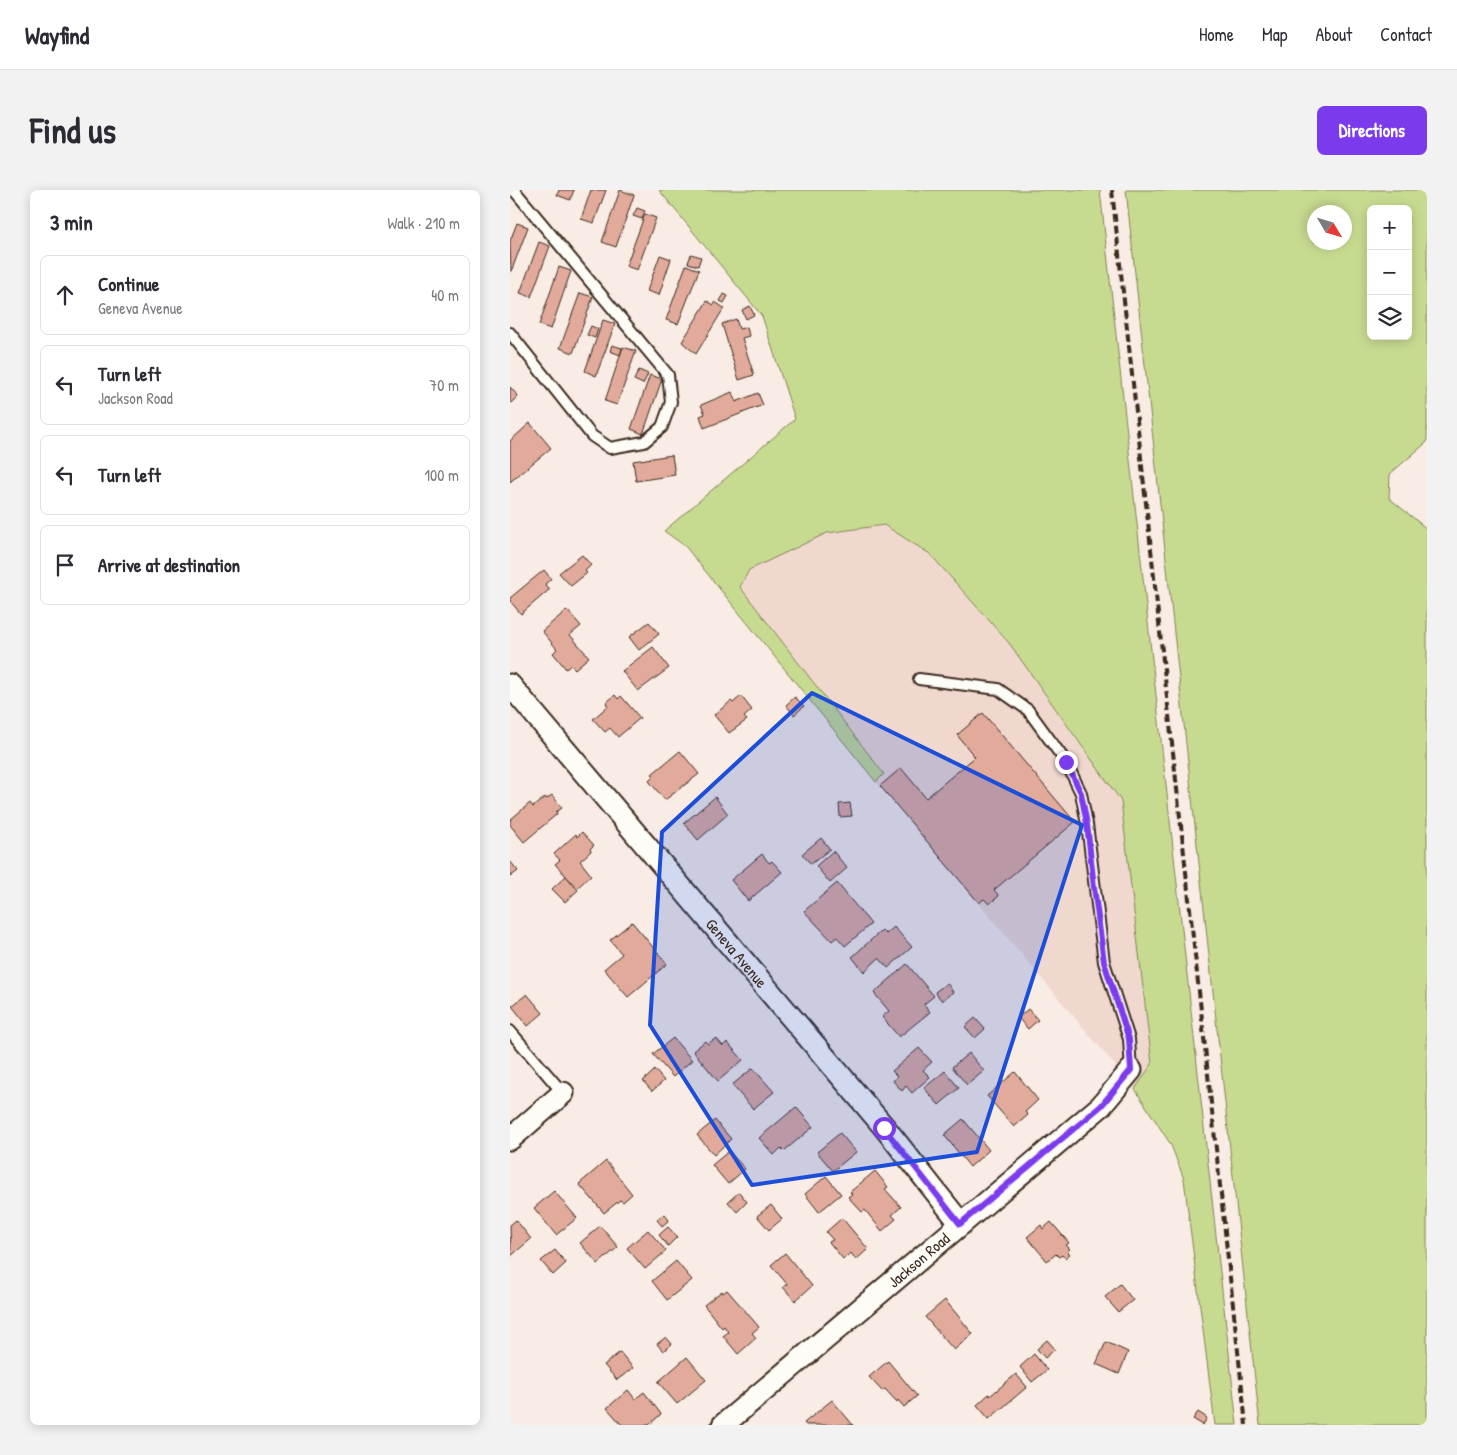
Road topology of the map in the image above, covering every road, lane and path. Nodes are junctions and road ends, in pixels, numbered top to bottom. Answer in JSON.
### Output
{"nodes":[{"id":1,"x":514,"y":190,"type":"edge"},
{"id":2,"x":510,"y":332,"type":"edge"},
{"id":3,"x":919,"y":679,"type":"dead end"},
{"id":4,"x":510,"y":685,"type":"edge"},
{"id":5,"x":510,"y":1031,"type":"edge"},
{"id":6,"x":1131,"y":1070,"type":"joint"},
{"id":7,"x":563,"y":1093,"type":"joint"},
{"id":8,"x":510,"y":1138,"type":"edge"},
{"id":9,"x":960,"y":1224,"type":"junction"},
{"id":10,"x":723,"y":1425,"type":"edge"}],
"edges":[{"from":1,"to":2,"type":"lane"},
{"from":3,"to":6,"type":"lane"},
{"from":4,"to":9,"type":"street","name":"Geneva Avenue"},
{"from":5,"to":7,"type":"lane"},
{"from":6,"to":9,"type":"street","name":"Jackson Road"},
{"from":7,"to":8,"type":"street"},
{"from":9,"to":10,"type":"street","name":"Jackson Road"}]}
